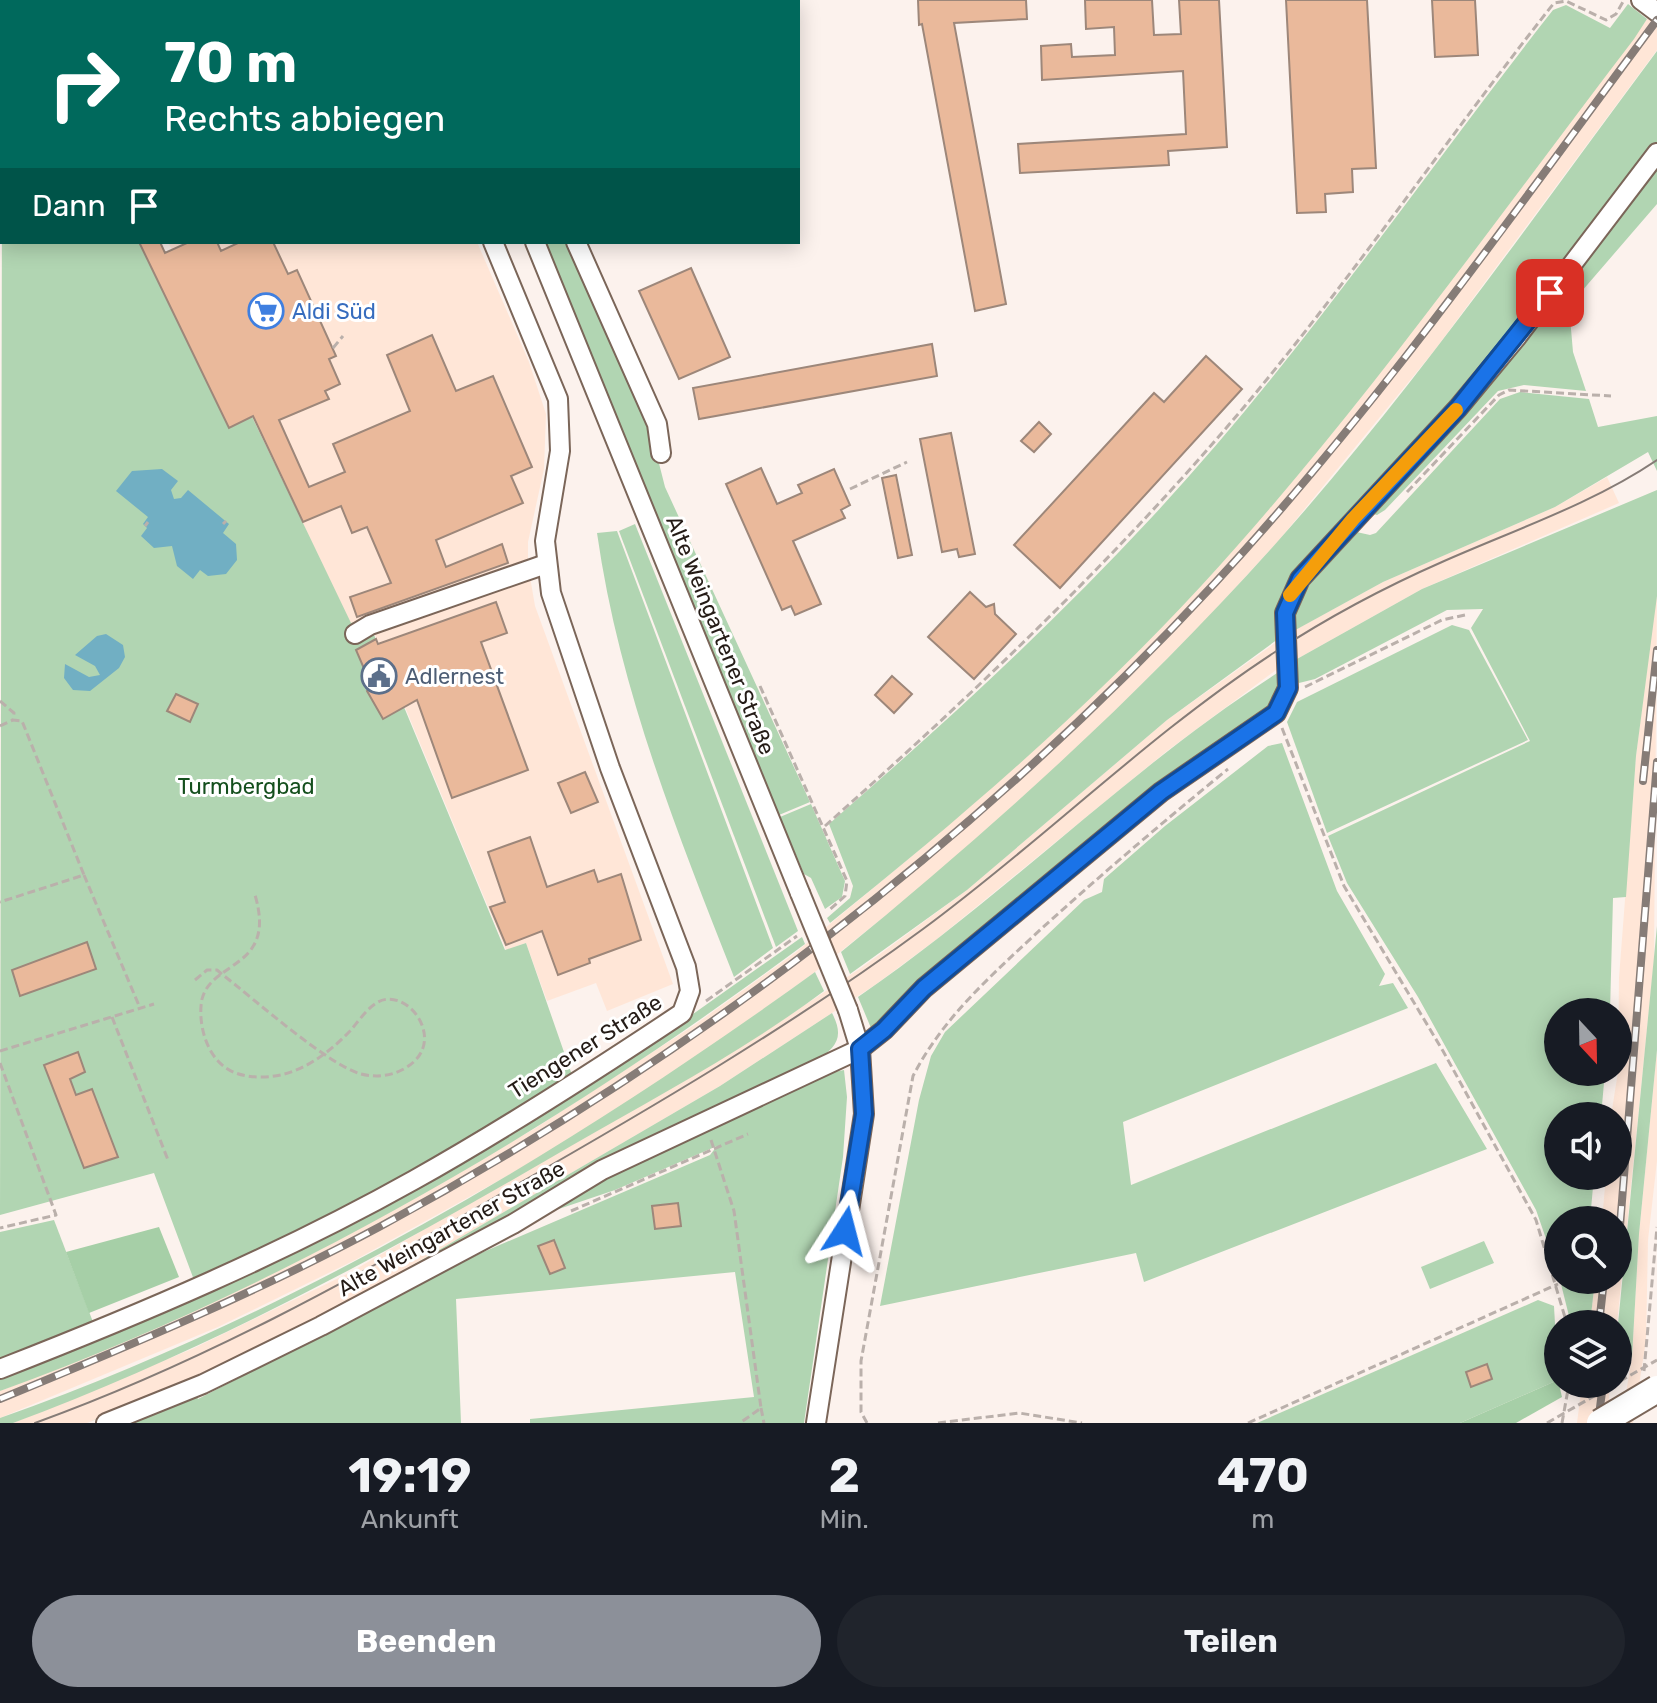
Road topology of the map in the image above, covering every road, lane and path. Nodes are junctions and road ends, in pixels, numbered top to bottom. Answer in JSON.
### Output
{"nodes":[{"id":1,"x":1624,"y":0,"type":"edge"},
{"id":2,"x":1641,"y":0,"type":"edge"},
{"id":3,"x":1657,"y":12,"type":"edge"},
{"id":4,"x":1657,"y":153,"type":"edge"},
{"id":5,"x":494,"y":244,"type":"edge"},
{"id":6,"x":536,"y":244,"type":"edge"},
{"id":7,"x":577,"y":244,"type":"edge"},
{"id":8,"x":343,"y":336,"type":"dead end"},
{"id":9,"x":333,"y":348,"type":"dead end"},
{"id":10,"x":1611,"y":396,"type":"dead end"},
{"id":11,"x":661,"y":453,"type":"dead end"},
{"id":12,"x":907,"y":462,"type":"dead end"},
{"id":13,"x":850,"y":489,"type":"dead end"},
{"id":14,"x":1403,"y":496,"type":"dead end"},
{"id":15,"x":546,"y":564,"type":"junction"},
{"id":16,"x":1465,"y":615,"type":"dead end"},
{"id":17,"x":355,"y":634,"type":"dead end"},
{"id":18,"x":1288,"y":688,"type":"junction"},
{"id":19,"x":0,"y":701,"type":"edge"},
{"id":20,"x":13,"y":720,"type":"junction"},
{"id":21,"x":1279,"y":722,"type":"junction"},
{"id":22,"x":0,"y":726,"type":"edge"},
{"id":23,"x":1272,"y":737,"type":"dead end"},
{"id":24,"x":1230,"y":768,"type":"dead end"},
{"id":25,"x":825,"y":826,"type":"dead end"},
{"id":26,"x":84,"y":875,"type":"junction"},
{"id":27,"x":255,"y":895,"type":"dead end"},
{"id":28,"x":0,"y":902,"type":"edge"},
{"id":29,"x":223,"y":975,"type":"junction"},
{"id":30,"x":195,"y":980,"type":"dead end"},
{"id":31,"x":154,"y":1004,"type":"dead end"},
{"id":32,"x":140,"y":1008,"type":"junction"},
{"id":33,"x":112,"y":1017,"type":"junction"},
{"id":34,"x":860,"y":1049,"type":"junction"},
{"id":35,"x":0,"y":1051,"type":"edge"},
{"id":36,"x":325,"y":1054,"type":"junction"},
{"id":37,"x":0,"y":1063,"type":"edge"},
{"id":38,"x":748,"y":1134,"type":"dead end"},
{"id":39,"x":714,"y":1146,"type":"junction"},
{"id":40,"x":168,"y":1160,"type":"dead end"},
{"id":41,"x":560,"y":1216,"type":"dead end"},
{"id":42,"x":1657,"y":1227,"type":"edge"},
{"id":43,"x":0,"y":1228,"type":"edge"},
{"id":44,"x":1544,"y":1243,"type":"edge"},
{"id":45,"x":1544,"y":1290,"type":"edge"},
{"id":46,"x":1657,"y":1360,"type":"edge"},
{"id":47,"x":0,"y":1369,"type":"edge"},
{"id":48,"x":1650,"y":1384,"type":"edge"},
{"id":49,"x":1566,"y":1398,"type":"edge"},
{"id":50,"x":1657,"y":1403,"type":"edge"},
{"id":51,"x":761,"y":1408,"type":"junction"},
{"id":52,"x":106,"y":1423,"type":"edge"},
{"id":53,"x":740,"y":1423,"type":"edge"},
{"id":54,"x":764,"y":1423,"type":"edge"},
{"id":55,"x":816,"y":1423,"type":"edge"},
{"id":56,"x":867,"y":1423,"type":"edge"},
{"id":57,"x":938,"y":1423,"type":"edge"},
{"id":58,"x":1082,"y":1423,"type":"edge"},
{"id":59,"x":1248,"y":1423,"type":"edge"},
{"id":60,"x":1547,"y":1423,"type":"edge"},
{"id":61,"x":1562,"y":1423,"type":"edge"},
{"id":62,"x":1600,"y":1423,"type":"edge"},
{"id":63,"x":1622,"y":1423,"type":"edge"}],
"edges":[{"from":1,"to":25,"type":"path"},
{"from":2,"to":3,"type":"street"},
{"from":4,"to":18,"type":"street"},
{"from":5,"to":15,"type":"street","name":"Tiengener Straße"},
{"from":6,"to":34,"type":"street","name":"Alte Weingartener Straße","bridge":true},
{"from":7,"to":11,"type":"street"},
{"from":8,"to":9,"type":"path"},
{"from":10,"to":14,"type":"path"},
{"from":12,"to":13,"type":"path"},
{"from":15,"to":17,"type":"street"},
{"from":15,"to":47,"type":"street","name":"Tiengener Straße"},
{"from":16,"to":18,"type":"path"},
{"from":18,"to":21,"type":"street"},
{"from":19,"to":20,"type":"path"},
{"from":20,"to":22,"type":"path"},
{"from":20,"to":26,"type":"path"},
{"from":21,"to":23,"type":"path"},
{"from":21,"to":34,"type":"street"},
{"from":21,"to":44,"type":"path"},
{"from":24,"to":56,"type":"path"},
{"from":26,"to":28,"type":"path"},
{"from":26,"to":32,"type":"path"},
{"from":27,"to":29,"type":"path"},
{"from":29,"to":30,"type":"path"},
{"from":29,"to":36,"type":"path"},
{"from":29,"to":36,"type":"path"},
{"from":31,"to":32,"type":"path"},
{"from":32,"to":33,"type":"path"},
{"from":33,"to":35,"type":"path"},
{"from":33,"to":40,"type":"path"},
{"from":34,"to":52,"type":"street","name":"Alte Weingartener Straße"},
{"from":34,"to":55,"type":"street","name":"Alte Weingartener Straße"},
{"from":36,"to":36,"type":"path"},
{"from":37,"to":43,"type":"path"},
{"from":38,"to":39,"type":"path"},
{"from":39,"to":41,"type":"path"},
{"from":39,"to":51,"type":"path"},
{"from":42,"to":48,"type":"path"},
{"from":45,"to":59,"type":"path"},
{"from":46,"to":60,"type":"path","bridge":true},
{"from":48,"to":62,"type":"highway","bridge":true},
{"from":49,"to":61,"type":"path"},
{"from":50,"to":63,"type":"highway"},
{"from":51,"to":53,"type":"path"},
{"from":51,"to":54,"type":"path"},
{"from":57,"to":58,"type":"path"}]}
